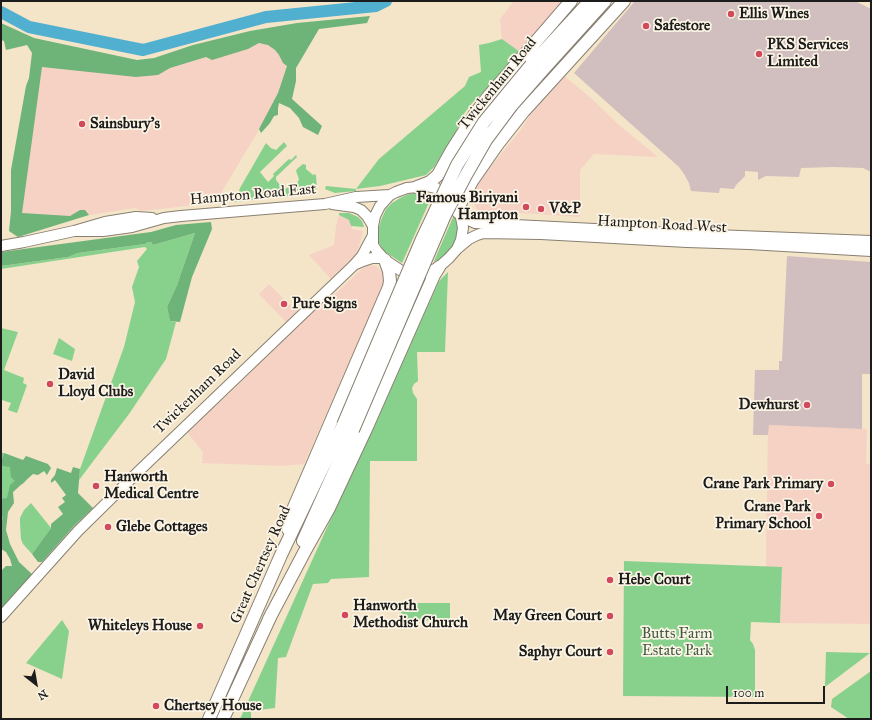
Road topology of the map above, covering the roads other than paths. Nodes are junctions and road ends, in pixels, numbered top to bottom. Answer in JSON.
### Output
{"nodes":[{"id":1,"x":571,"y":1,"type":"edge"},
{"id":2,"x":584,"y":1,"type":"edge"},
{"id":3,"x":590,"y":1,"type":"edge"},
{"id":4,"x":605,"y":1,"type":"edge"},
{"id":5,"x":624,"y":1,"type":"edge"},
{"id":6,"x":531,"y":66,"type":"junction"},
{"id":7,"x":417,"y":187,"type":"junction"},
{"id":8,"x":436,"y":188,"type":"dead end"},
{"id":9,"x":390,"y":195,"type":"junction"},
{"id":10,"x":328,"y":203,"type":"junction"},
{"id":11,"x":459,"y":214,"type":"junction"},
{"id":12,"x":373,"y":226,"type":"junction"},
{"id":13,"x":372,"y":237,"type":"junction"},
{"id":14,"x":871,"y":241,"type":"edge"},
{"id":15,"x":1,"y":246,"type":"edge"},
{"id":16,"x":457,"y":249,"type":"junction"},
{"id":17,"x":871,"y":251,"type":"edge"},
{"id":18,"x":384,"y":259,"type":"junction"},
{"id":19,"x":354,"y":265,"type":"junction"},
{"id":20,"x":439,"y":267,"type":"junction"},
{"id":21,"x":400,"y":270,"type":"dead end"},
{"id":22,"x":427,"y":273,"type":"dead end"},
{"id":23,"x":348,"y":427,"type":"junction"},
{"id":24,"x":282,"y":555,"type":"junction"},
{"id":25,"x":1,"y":618,"type":"edge"},
{"id":26,"x":269,"y":619,"type":"junction"},
{"id":27,"x":210,"y":719,"type":"edge"},
{"id":28,"x":223,"y":719,"type":"edge"}],
"edges":[{"from":1,"to":6,"type":"highway"},
{"from":2,"to":6,"type":"highway"},
{"from":3,"to":6,"type":"highway","name":"Twickenham Road"},
{"from":4,"to":6,"type":"highway","name":"Twickenham Road"},
{"from":5,"to":11,"type":"highway"},
{"from":6,"to":7,"type":"highway"},
{"from":6,"to":23,"type":"highway","bridge":true},
{"from":6,"to":23,"type":"highway","name":"Twickenham Road","bridge":true},
{"from":7,"to":8,"type":"main road"},
{"from":7,"to":9,"type":"main road"},
{"from":9,"to":10,"type":"main road","name":"Hampton Road East"},
{"from":9,"to":12,"type":"main road"},
{"from":10,"to":12,"type":"main road","name":"Hampton Road East"},
{"from":10,"to":15,"type":"main road","name":"Hampton Road East"},
{"from":11,"to":14,"type":"main road","name":"Hampton Road West"},
{"from":11,"to":16,"type":"main road"},
{"from":12,"to":13,"type":"main road"},
{"from":13,"to":18,"type":"main road"},
{"from":13,"to":19,"type":"main road","name":"Twickenham Road"},
{"from":16,"to":17,"type":"main road","name":"Hampton Road West"},
{"from":16,"to":20,"type":"main road","name":"Hampton Road West"},
{"from":18,"to":19,"type":"main road","name":"Twickenham Road"},
{"from":18,"to":21,"type":"main road"},
{"from":18,"to":24,"type":"highway"},
{"from":19,"to":25,"type":"main road","name":"Twickenham Road"},
{"from":20,"to":22,"type":"main road","name":"Hampton Road West"},
{"from":20,"to":26,"type":"highway"},
{"from":23,"to":24,"type":"highway","name":"Great Chertsey Road"},
{"from":23,"to":26,"type":"highway","name":"Great Chertsey Road"},
{"from":24,"to":27,"type":"highway","name":"Great Chertsey Road"},
{"from":26,"to":28,"type":"highway","name":"Great Chertsey Road"}]}
